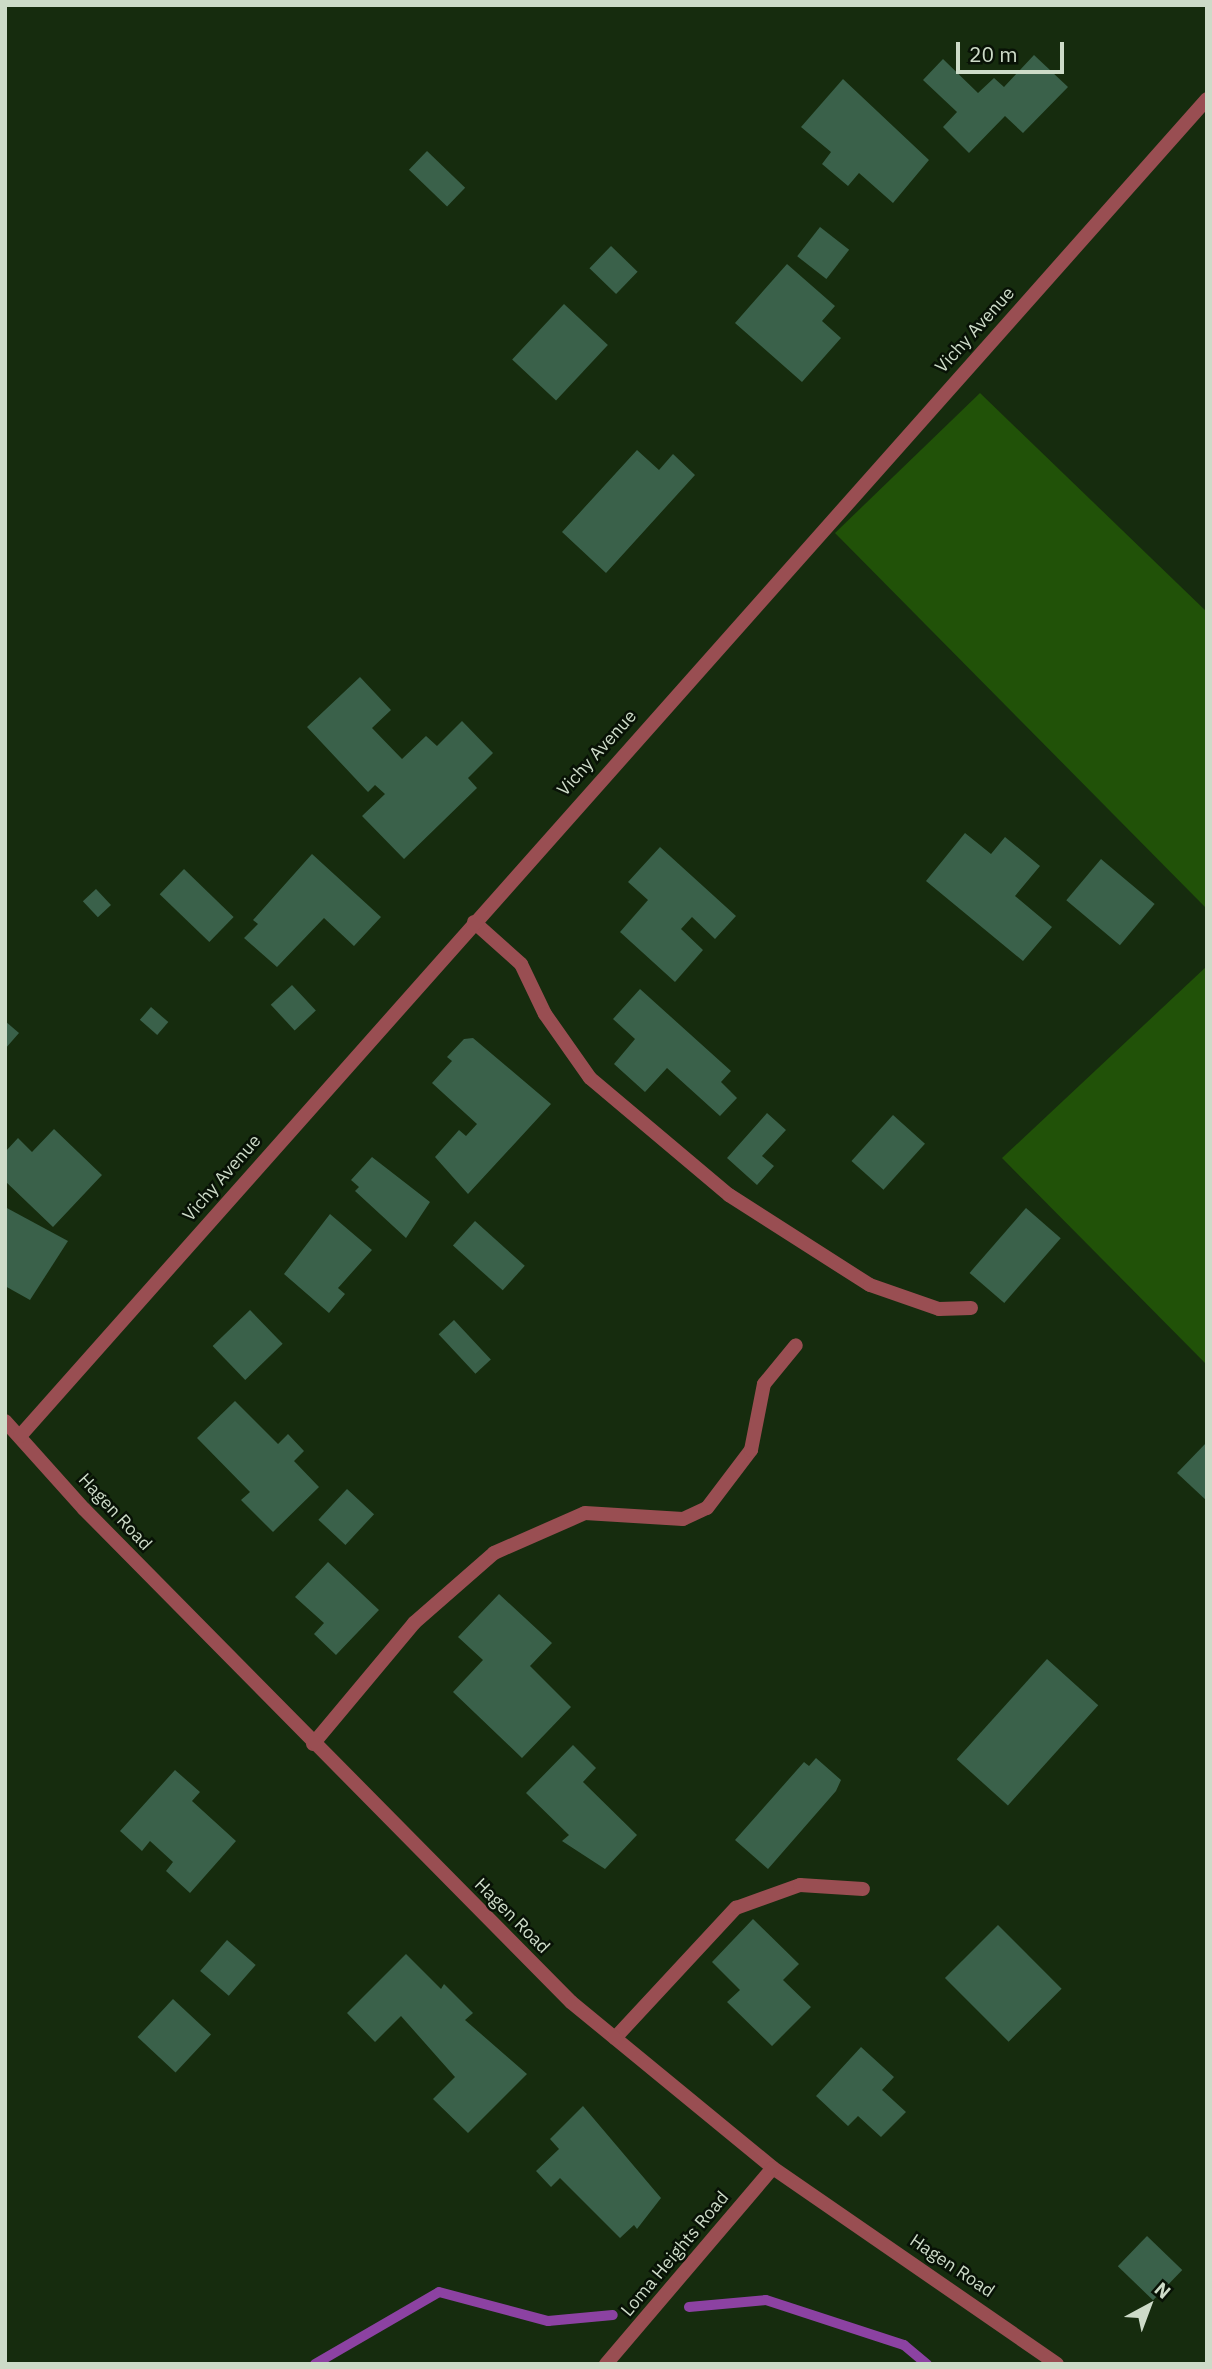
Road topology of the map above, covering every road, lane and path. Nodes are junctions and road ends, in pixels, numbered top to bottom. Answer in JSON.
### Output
{"nodes":[{"id":1,"x":1207,"y":99,"type":"edge"},
{"id":2,"x":474,"y":922,"type":"junction"},
{"id":3,"x":971,"y":1308,"type":"dead end"},
{"id":4,"x":796,"y":1345,"type":"dead end"},
{"id":5,"x":5,"y":1421,"type":"edge"},
{"id":6,"x":20,"y":1436,"type":"junction"},
{"id":7,"x":313,"y":1744,"type":"junction"},
{"id":8,"x":863,"y":1889,"type":"dead end"},
{"id":9,"x":615,"y":2038,"type":"junction"},
{"id":10,"x":773,"y":2168,"type":"junction"},
{"id":11,"x":606,"y":2364,"type":"edge"},
{"id":12,"x":1057,"y":2364,"type":"edge"}],
"edges":[{"from":1,"to":2,"type":"street","name":"Vichy Avenue"},
{"from":2,"to":3,"type":"street"},
{"from":2,"to":6,"type":"street","name":"Vichy Avenue"},
{"from":4,"to":7,"type":"street"},
{"from":5,"to":6,"type":"street","name":"Hagen Road"},
{"from":6,"to":7,"type":"street","name":"Hagen Road"},
{"from":7,"to":9,"type":"street","name":"Hagen Road"},
{"from":8,"to":9,"type":"street"},
{"from":9,"to":10,"type":"street","name":"Hagen Road"},
{"from":10,"to":11,"type":"street","name":"Loma Heights Road"},
{"from":10,"to":12,"type":"street","name":"Hagen Road"}]}
